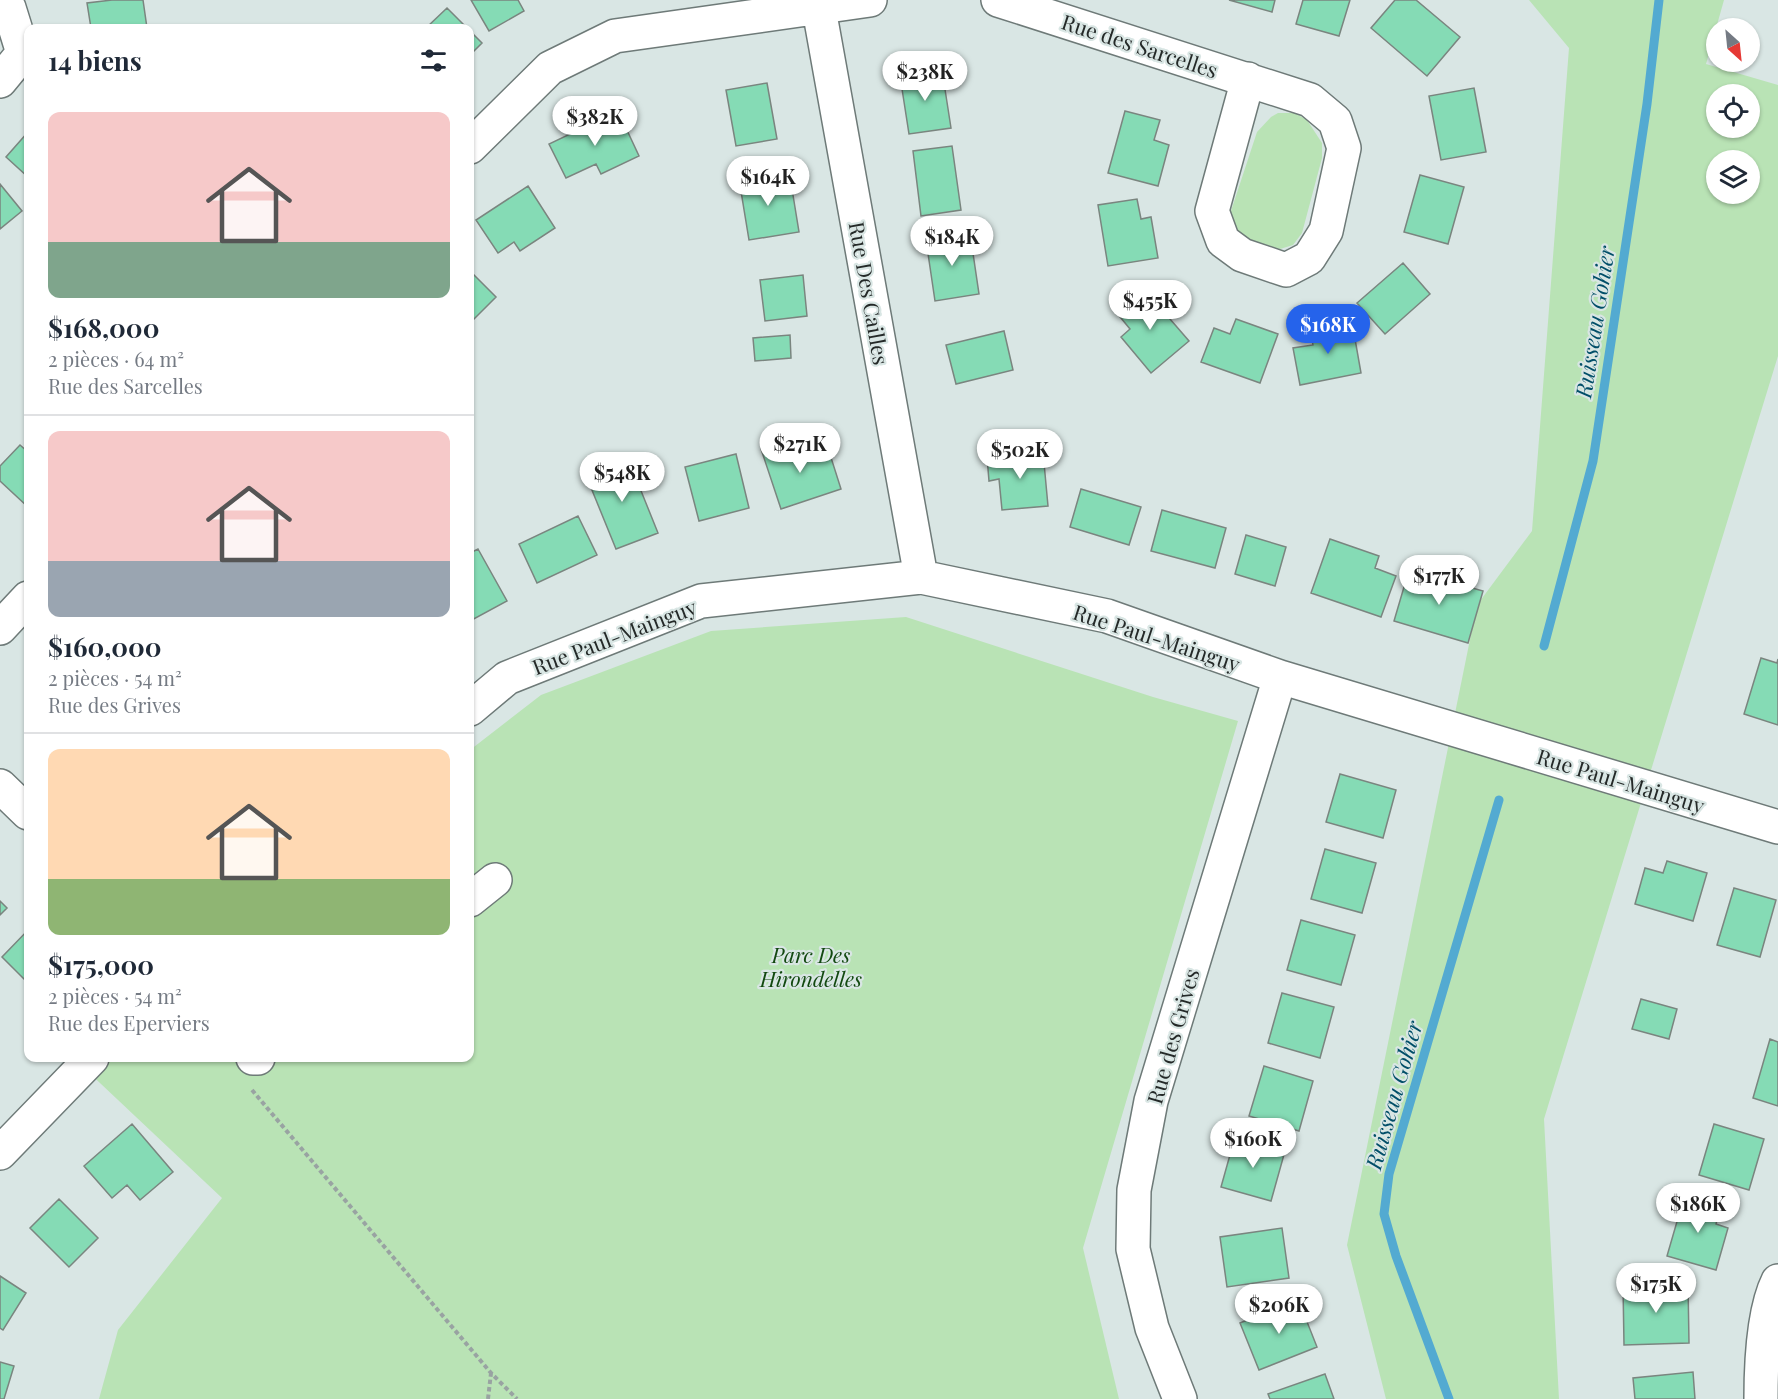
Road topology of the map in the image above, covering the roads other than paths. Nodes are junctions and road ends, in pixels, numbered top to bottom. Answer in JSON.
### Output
{"nodes":[{"id":1,"x":0,"y":0,"type":"edge"},
{"id":2,"x":870,"y":0,"type":"edge"},
{"id":3,"x":998,"y":0,"type":"edge"},
{"id":4,"x":819,"y":9,"type":"junction"},
{"id":5,"x":1248,"y":80,"type":"junction"},
{"id":6,"x":0,"y":81,"type":"edge"},
{"id":7,"x":474,"y":143,"type":"edge"},
{"id":8,"x":921,"y":577,"type":"junction"},
{"id":9,"x":24,"y":602,"type":"edge"},
{"id":10,"x":0,"y":628,"type":"edge"},
{"id":11,"x":1280,"y":677,"type":"junction"},
{"id":12,"x":474,"y":706,"type":"edge"},
{"id":13,"x":0,"y":786,"type":"edge"},
{"id":14,"x":24,"y":809,"type":"edge"},
{"id":15,"x":1778,"y":827,"type":"edge"},
{"id":16,"x":495,"y":880,"type":"dead end"},
{"id":17,"x":474,"y":897,"type":"edge"},
{"id":18,"x":88,"y":1062,"type":"edge"},
{"id":19,"x":0,"y":1153,"type":"edge"},
{"id":20,"x":1778,"y":1281,"type":"edge"},
{"id":21,"x":1180,"y":1399,"type":"edge"},
{"id":22,"x":1761,"y":1399,"type":"edge"}],
"edges":[{"from":1,"to":6,"type":"street"},
{"from":2,"to":4,"type":"street"},
{"from":3,"to":5,"type":"street","name":"Rue des Sarcelles"},
{"from":4,"to":7,"type":"street"},
{"from":4,"to":8,"type":"street","name":"Rue Des Cailles"},
{"from":5,"to":5,"type":"street","name":"Rue des Sarcelles"},
{"from":8,"to":11,"type":"street","name":"Rue Paul-Mainguy"},
{"from":8,"to":12,"type":"street","name":"Rue Paul-Mainguy"},
{"from":9,"to":10,"type":"street"},
{"from":11,"to":15,"type":"street","name":"Rue Paul-Mainguy"},
{"from":11,"to":21,"type":"street","name":"Rue des Grives"},
{"from":13,"to":14,"type":"street"},
{"from":16,"to":17,"type":"street"},
{"from":18,"to":19,"type":"street"},
{"from":20,"to":22,"type":"street"}]}
